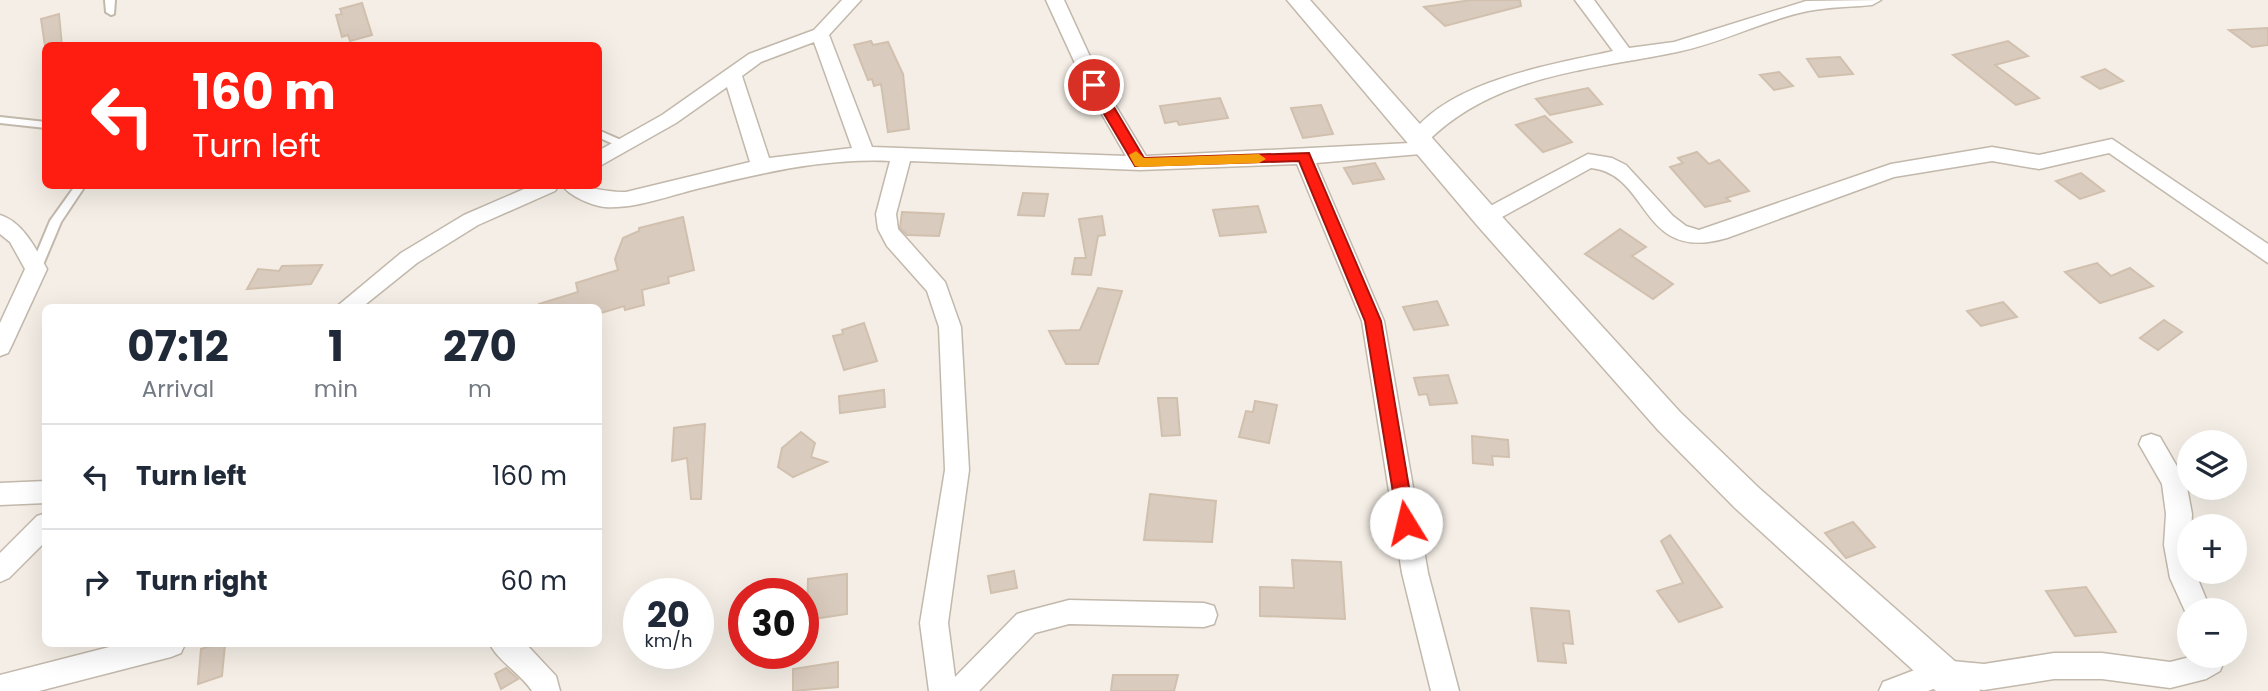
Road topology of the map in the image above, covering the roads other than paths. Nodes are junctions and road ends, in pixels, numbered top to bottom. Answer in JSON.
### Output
{"nodes":[{"id":1,"x":110,"y":0,"type":"edge"},
{"id":2,"x":852,"y":0,"type":"edge"},
{"id":3,"x":1055,"y":0,"type":"edge"},
{"id":4,"x":1298,"y":0,"type":"edge"},
{"id":5,"x":1584,"y":0,"type":"edge"},
{"id":6,"x":1872,"y":0,"type":"edge"},
{"id":7,"x":111,"y":12,"type":"dead end"},
{"id":8,"x":820,"y":34,"type":"junction"},
{"id":9,"x":1624,"y":54,"type":"junction"},
{"id":10,"x":732,"y":72,"type":"junction"},
{"id":11,"x":0,"y":120,"type":"edge"},
{"id":12,"x":42,"y":125,"type":"edge"},
{"id":13,"x":602,"y":136,"type":"edge"},
{"id":14,"x":1422,"y":143,"type":"junction"},
{"id":15,"x":626,"y":146,"type":"junction"},
{"id":16,"x":864,"y":153,"type":"junction"},
{"id":17,"x":902,"y":153,"type":"junction"},
{"id":18,"x":1304,"y":157,"type":"junction"},
{"id":19,"x":602,"y":158,"type":"edge"},
{"id":20,"x":1140,"y":163,"type":"junction"},
{"id":21,"x":761,"y":166,"type":"junction"},
{"id":22,"x":78,"y":189,"type":"edge"},
{"id":23,"x":541,"y":189,"type":"edge"},
{"id":24,"x":579,"y":189,"type":"edge"},
{"id":25,"x":1486,"y":217,"type":"junction"},
{"id":26,"x":0,"y":222,"type":"edge"},
{"id":27,"x":2268,"y":255,"type":"edge"},
{"id":28,"x":36,"y":269,"type":"junction"},
{"id":29,"x":351,"y":304,"type":"edge"},
{"id":30,"x":0,"y":347,"type":"edge"},
{"id":31,"x":2151,"y":444,"type":"dead end"},
{"id":32,"x":42,"y":492,"type":"edge"},
{"id":33,"x":0,"y":494,"type":"edge"},
{"id":34,"x":42,"y":528,"type":"edge"},
{"id":35,"x":0,"y":570,"type":"edge"},
{"id":36,"x":2192,"y":598,"type":"edge"},
{"id":37,"x":1204,"y":615,"type":"dead end"},
{"id":38,"x":159,"y":647,"type":"edge"},
{"id":39,"x":509,"y":647,"type":"edge"},
{"id":40,"x":2200,"y":668,"type":"edge"},
{"id":41,"x":1952,"y":682,"type":"edge"},
{"id":42,"x":0,"y":688,"type":"edge"},
{"id":43,"x":546,"y":691,"type":"edge"},
{"id":44,"x":943,"y":691,"type":"edge"},
{"id":45,"x":960,"y":691,"type":"edge"},
{"id":46,"x":1445,"y":691,"type":"edge"},
{"id":47,"x":1893,"y":691,"type":"edge"}],
"edges":[{"from":1,"to":7,"type":"lane"},
{"from":2,"to":8,"type":"street"},
{"from":3,"to":20,"type":"street"},
{"from":4,"to":14,"type":"street"},
{"from":5,"to":9,"type":"street"},
{"from":6,"to":9,"type":"street"},
{"from":8,"to":10,"type":"street"},
{"from":8,"to":16,"type":"street"},
{"from":9,"to":14,"type":"street"},
{"from":10,"to":15,"type":"street"},
{"from":10,"to":21,"type":"street"},
{"from":11,"to":12,"type":"lane"},
{"from":13,"to":15,"type":"lane"},
{"from":14,"to":18,"type":"street"},
{"from":14,"to":25,"type":"street"},
{"from":15,"to":19,"type":"street"},
{"from":16,"to":17,"type":"street"},
{"from":16,"to":21,"type":"street"},
{"from":17,"to":20,"type":"street"},
{"from":17,"to":44,"type":"street"},
{"from":18,"to":20,"type":"street"},
{"from":18,"to":46,"type":"street"},
{"from":21,"to":24,"type":"street"},
{"from":22,"to":28,"type":"lane"},
{"from":23,"to":29,"type":"street"},
{"from":25,"to":27,"type":"street"},
{"from":25,"to":41,"type":"street"},
{"from":26,"to":28,"type":"street"},
{"from":28,"to":30,"type":"street"},
{"from":31,"to":36,"type":"street"},
{"from":32,"to":33,"type":"street"},
{"from":34,"to":35,"type":"street"},
{"from":37,"to":45,"type":"street"},
{"from":38,"to":42,"type":"street"},
{"from":39,"to":43,"type":"street"},
{"from":40,"to":41,"type":"street"},
{"from":41,"to":47,"type":"street"}]}
